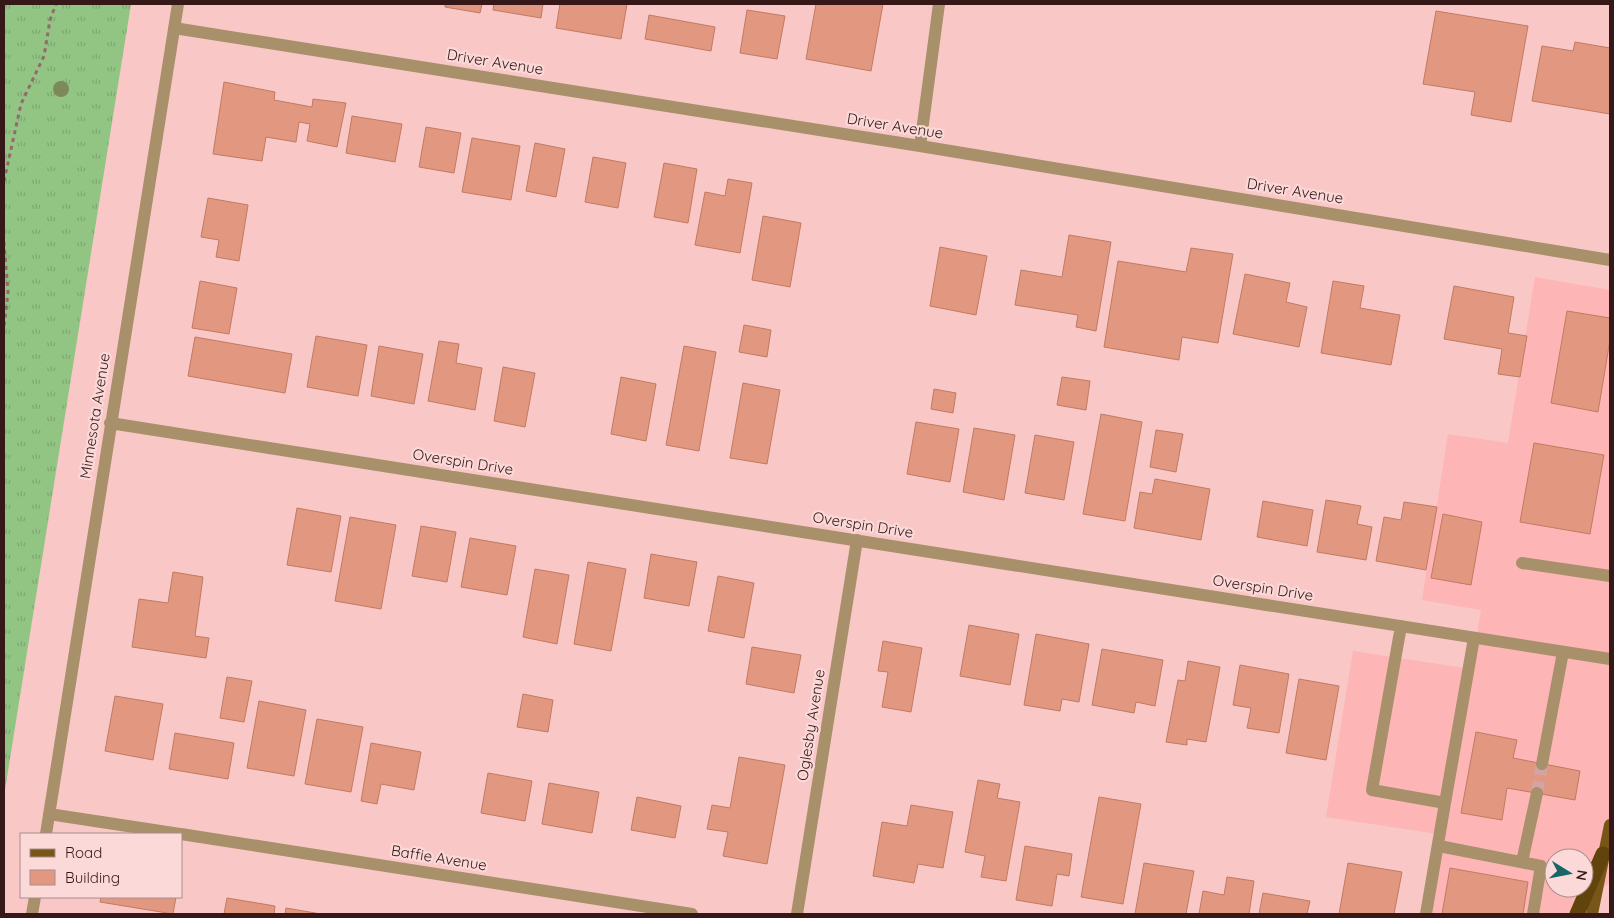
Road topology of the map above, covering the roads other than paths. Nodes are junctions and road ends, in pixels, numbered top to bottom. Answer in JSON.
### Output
{"nodes":[{"id":1,"x":178,"y":4,"type":"edge"},
{"id":2,"x":939,"y":4,"type":"edge"},
{"id":3,"x":174,"y":28,"type":"junction"},
{"id":4,"x":920,"y":146,"type":"junction"},
{"id":5,"x":1610,"y":260,"type":"edge"},
{"id":6,"x":110,"y":423,"type":"junction"},
{"id":7,"x":857,"y":540,"type":"junction"},
{"id":8,"x":1522,"y":563,"type":"dead end"},
{"id":9,"x":1610,"y":576,"type":"edge"},
{"id":10,"x":1401,"y":626,"type":"junction"},
{"id":11,"x":1474,"y":638,"type":"junction"},
{"id":12,"x":1563,"y":652,"type":"junction"},
{"id":13,"x":1610,"y":659,"type":"edge"},
{"id":14,"x":1542,"y":764,"type":"tunnel mouth"},
{"id":15,"x":1536,"y":793,"type":"tunnel mouth"},
{"id":16,"x":1445,"y":803,"type":"junction"},
{"id":17,"x":49,"y":814,"type":"junction"},
{"id":18,"x":1610,"y":825,"type":"edge"},
{"id":19,"x":46,"y":833,"type":"edge"},
{"id":20,"x":174,"y":833,"type":"edge"},
{"id":21,"x":182,"y":834,"type":"edge"},
{"id":22,"x":1439,"y":846,"type":"junction"},
{"id":23,"x":1603,"y":854,"type":"junction"},
{"id":24,"x":1522,"y":862,"type":"junction"},
{"id":25,"x":35,"y":898,"type":"edge"},
{"id":26,"x":32,"y":914,"type":"edge"},
{"id":27,"x":692,"y":914,"type":"edge"},
{"id":28,"x":797,"y":914,"type":"edge"},
{"id":29,"x":1426,"y":914,"type":"edge"},
{"id":30,"x":1533,"y":914,"type":"edge"},
{"id":31,"x":1577,"y":914,"type":"edge"},
{"id":32,"x":1592,"y":914,"type":"edge"}],
"edges":[{"from":1,"to":3,"type":"street","name":"Minnesota Avenue"},
{"from":2,"to":4,"type":"street"},
{"from":3,"to":4,"type":"street","name":"Driver Avenue"},
{"from":3,"to":6,"type":"street","name":"Minnesota Avenue"},
{"from":4,"to":5,"type":"street","name":"Driver Avenue"},
{"from":6,"to":7,"type":"street","name":"Overspin Drive"},
{"from":6,"to":17,"type":"street","name":"Minnesota Avenue"},
{"from":7,"to":10,"type":"street","name":"Overspin Drive"},
{"from":7,"to":28,"type":"street","name":"Oglesby Avenue"},
{"from":8,"to":9,"type":"street"},
{"from":10,"to":11,"type":"street","name":"Overspin Drive"},
{"from":10,"to":16,"type":"street"},
{"from":11,"to":12,"type":"street","name":"Overspin Drive"},
{"from":11,"to":16,"type":"street"},
{"from":12,"to":13,"type":"street","name":"Overspin Drive"},
{"from":12,"to":14,"type":"street"},
{"from":15,"to":24,"type":"street"},
{"from":16,"to":22,"type":"street"},
{"from":17,"to":19,"type":"street","name":"Minnesota Avenue"},
{"from":17,"to":20,"type":"street","name":"Baffie Avenue"},
{"from":18,"to":23,"type":"main road"},
{"from":21,"to":27,"type":"street","name":"Baffie Avenue"},
{"from":22,"to":24,"type":"street"},
{"from":22,"to":29,"type":"street"},
{"from":23,"to":31,"type":"highway"},
{"from":23,"to":32,"type":"main road"},
{"from":24,"to":30,"type":"street"},
{"from":25,"to":26,"type":"street"}]}
